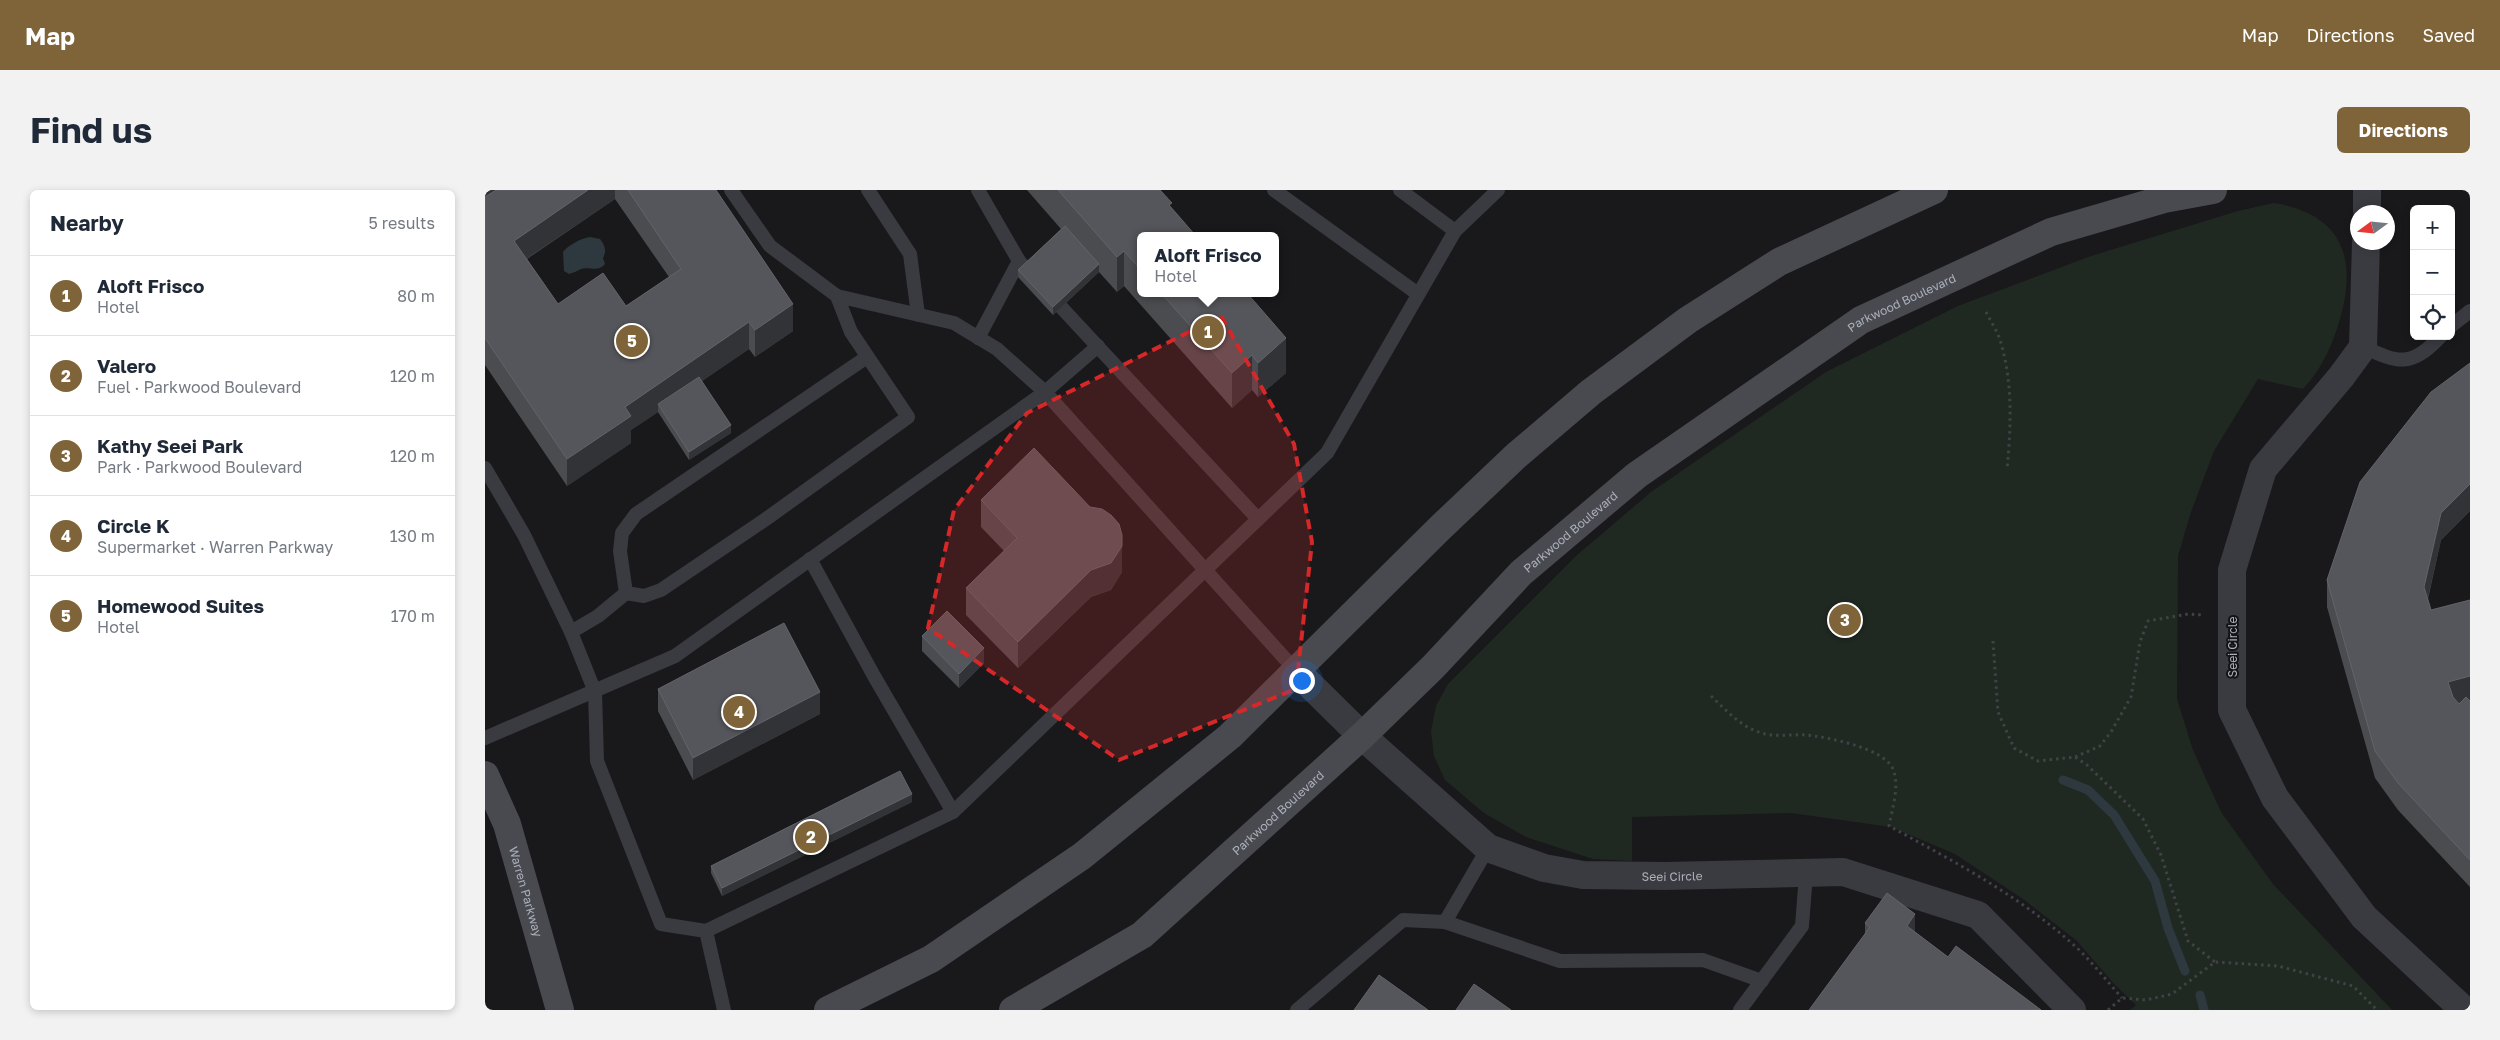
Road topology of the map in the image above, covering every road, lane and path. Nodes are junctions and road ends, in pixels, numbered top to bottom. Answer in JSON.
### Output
{"nodes":[{"id":1,"x":731,"y":190,"type":"edge"},
{"id":2,"x":868,"y":190,"type":"edge"},
{"id":3,"x":978,"y":190,"type":"edge"},
{"id":4,"x":1274,"y":190,"type":"edge"},
{"id":5,"x":1400,"y":190,"type":"edge"},
{"id":6,"x":1498,"y":190,"type":"edge"},
{"id":7,"x":1934,"y":190,"type":"edge"},
{"id":8,"x":2213,"y":190,"type":"edge"},
{"id":9,"x":2367,"y":190,"type":"edge"},
{"id":10,"x":2367,"y":205,"type":"edge"},
{"id":11,"x":1455,"y":232,"type":"junction"},
{"id":12,"x":2367,"y":250,"type":"edge"},
{"id":13,"x":1418,"y":294,"type":"junction"},
{"id":14,"x":837,"y":296,"type":"junction"},
{"id":15,"x":1061,"y":307,"type":"edge"},
{"id":16,"x":2470,"y":311,"type":"edge"},
{"id":17,"x":1986,"y":312,"type":"dead end"},
{"id":18,"x":918,"y":315,"type":"junction"},
{"id":19,"x":2455,"y":323,"type":"edge"},
{"id":20,"x":978,"y":338,"type":"junction"},
{"id":21,"x":2437,"y":340,"type":"edge"},
{"id":22,"x":1098,"y":346,"type":"junction"},
{"id":23,"x":2363,"y":346,"type":"junction"},
{"id":24,"x":867,"y":358,"type":"junction"},
{"id":25,"x":1045,"y":392,"type":"junction"},
{"id":26,"x":485,"y":468,"type":"edge"},
{"id":27,"x":2007,"y":470,"type":"dead end"},
{"id":28,"x":1258,"y":519,"type":"junction"},
{"id":29,"x":810,"y":559,"type":"junction"},
{"id":30,"x":1207,"y":569,"type":"junction"},
{"id":31,"x":626,"y":593,"type":"junction"},
{"id":32,"x":2232,"y":618,"type":"junction"},
{"id":33,"x":571,"y":632,"type":"junction"},
{"id":34,"x":1993,"y":641,"type":"dead end"},
{"id":35,"x":1297,"y":672,"type":"junction"},
{"id":36,"x":595,"y":692,"type":"junction"},
{"id":37,"x":1711,"y":696,"type":"dead end"},
{"id":38,"x":1362,"y":736,"type":"junction"},
{"id":39,"x":485,"y":738,"type":"edge"},
{"id":40,"x":2075,"y":757,"type":"junction"},
{"id":41,"x":485,"y":774,"type":"edge"},
{"id":42,"x":953,"y":812,"type":"junction"},
{"id":43,"x":1488,"y":848,"type":"junction"},
{"id":44,"x":1806,"y":874,"type":"junction"},
{"id":45,"x":1445,"y":922,"type":"junction"},
{"id":46,"x":706,"y":932,"type":"junction"},
{"id":47,"x":2215,"y":962,"type":"junction"},
{"id":48,"x":1761,"y":981,"type":"junction"},
{"id":49,"x":2122,"y":998,"type":"junction"},
{"id":50,"x":560,"y":1010,"type":"edge"},
{"id":51,"x":725,"y":1010,"type":"edge"},
{"id":52,"x":828,"y":1010,"type":"edge"},
{"id":53,"x":1013,"y":1010,"type":"edge"},
{"id":54,"x":1297,"y":1010,"type":"edge"},
{"id":55,"x":1740,"y":1010,"type":"edge"},
{"id":56,"x":2072,"y":1010,"type":"edge"},
{"id":57,"x":2108,"y":1010,"type":"edge"},
{"id":58,"x":2377,"y":1010,"type":"edge"},
{"id":59,"x":2464,"y":1010,"type":"edge"}],
"edges":[{"from":1,"to":14,"type":"lane"},
{"from":2,"to":18,"type":"lane"},
{"from":3,"to":20,"type":"lane"},
{"from":4,"to":13,"type":"lane"},
{"from":5,"to":11,"type":"lane"},
{"from":6,"to":11,"type":"lane"},
{"from":7,"to":35,"type":"main road"},
{"from":8,"to":38,"type":"main road","name":"Parkwood Boulevard"},
{"from":9,"to":10,"type":"street"},
{"from":11,"to":13,"type":"lane"},
{"from":12,"to":23,"type":"street"},
{"from":13,"to":28,"type":"lane"},
{"from":14,"to":18,"type":"lane"},
{"from":14,"to":24,"type":"lane"},
{"from":15,"to":22,"type":"lane"},
{"from":16,"to":19,"type":"lane"},
{"from":17,"to":27,"type":"path"},
{"from":18,"to":20,"type":"lane"},
{"from":20,"to":25,"type":"lane"},
{"from":21,"to":23,"type":"lane"},
{"from":22,"to":25,"type":"lane"},
{"from":22,"to":28,"type":"lane"},
{"from":23,"to":32,"type":"street","name":"Seei Circle"},
{"from":24,"to":31,"type":"lane"},
{"from":24,"to":31,"type":"lane"},
{"from":25,"to":29,"type":"lane"},
{"from":25,"to":30,"type":"lane"},
{"from":26,"to":33,"type":"lane"},
{"from":28,"to":30,"type":"lane"},
{"from":29,"to":36,"type":"lane"},
{"from":29,"to":42,"type":"lane"},
{"from":30,"to":35,"type":"lane"},
{"from":30,"to":42,"type":"lane"},
{"from":31,"to":33,"type":"lane"},
{"from":32,"to":40,"type":"path"},
{"from":32,"to":59,"type":"street","name":"Seei Circle"},
{"from":33,"to":36,"type":"lane"},
{"from":34,"to":40,"type":"path"},
{"from":35,"to":38,"type":"street","name":"Seei Circle"},
{"from":35,"to":52,"type":"main road"},
{"from":36,"to":39,"type":"lane"},
{"from":36,"to":46,"type":"lane"},
{"from":37,"to":49,"type":"path"},
{"from":38,"to":43,"type":"street","name":"Seei Circle"},
{"from":38,"to":53,"type":"main road","name":"Parkwood Boulevard"},
{"from":40,"to":47,"type":"path"},
{"from":41,"to":50,"type":"main road","name":"Warren Parkway"},
{"from":42,"to":46,"type":"lane"},
{"from":43,"to":44,"type":"street","name":"Seei Circle"},
{"from":43,"to":45,"type":"lane"},
{"from":44,"to":48,"type":"lane"},
{"from":44,"to":56,"type":"street","name":"Seei Circle"},
{"from":45,"to":48,"type":"lane"},
{"from":45,"to":54,"type":"lane"},
{"from":46,"to":51,"type":"lane"},
{"from":47,"to":49,"type":"path"},
{"from":47,"to":58,"type":"path"},
{"from":48,"to":55,"type":"lane"},
{"from":49,"to":57,"type":"path"}]}
